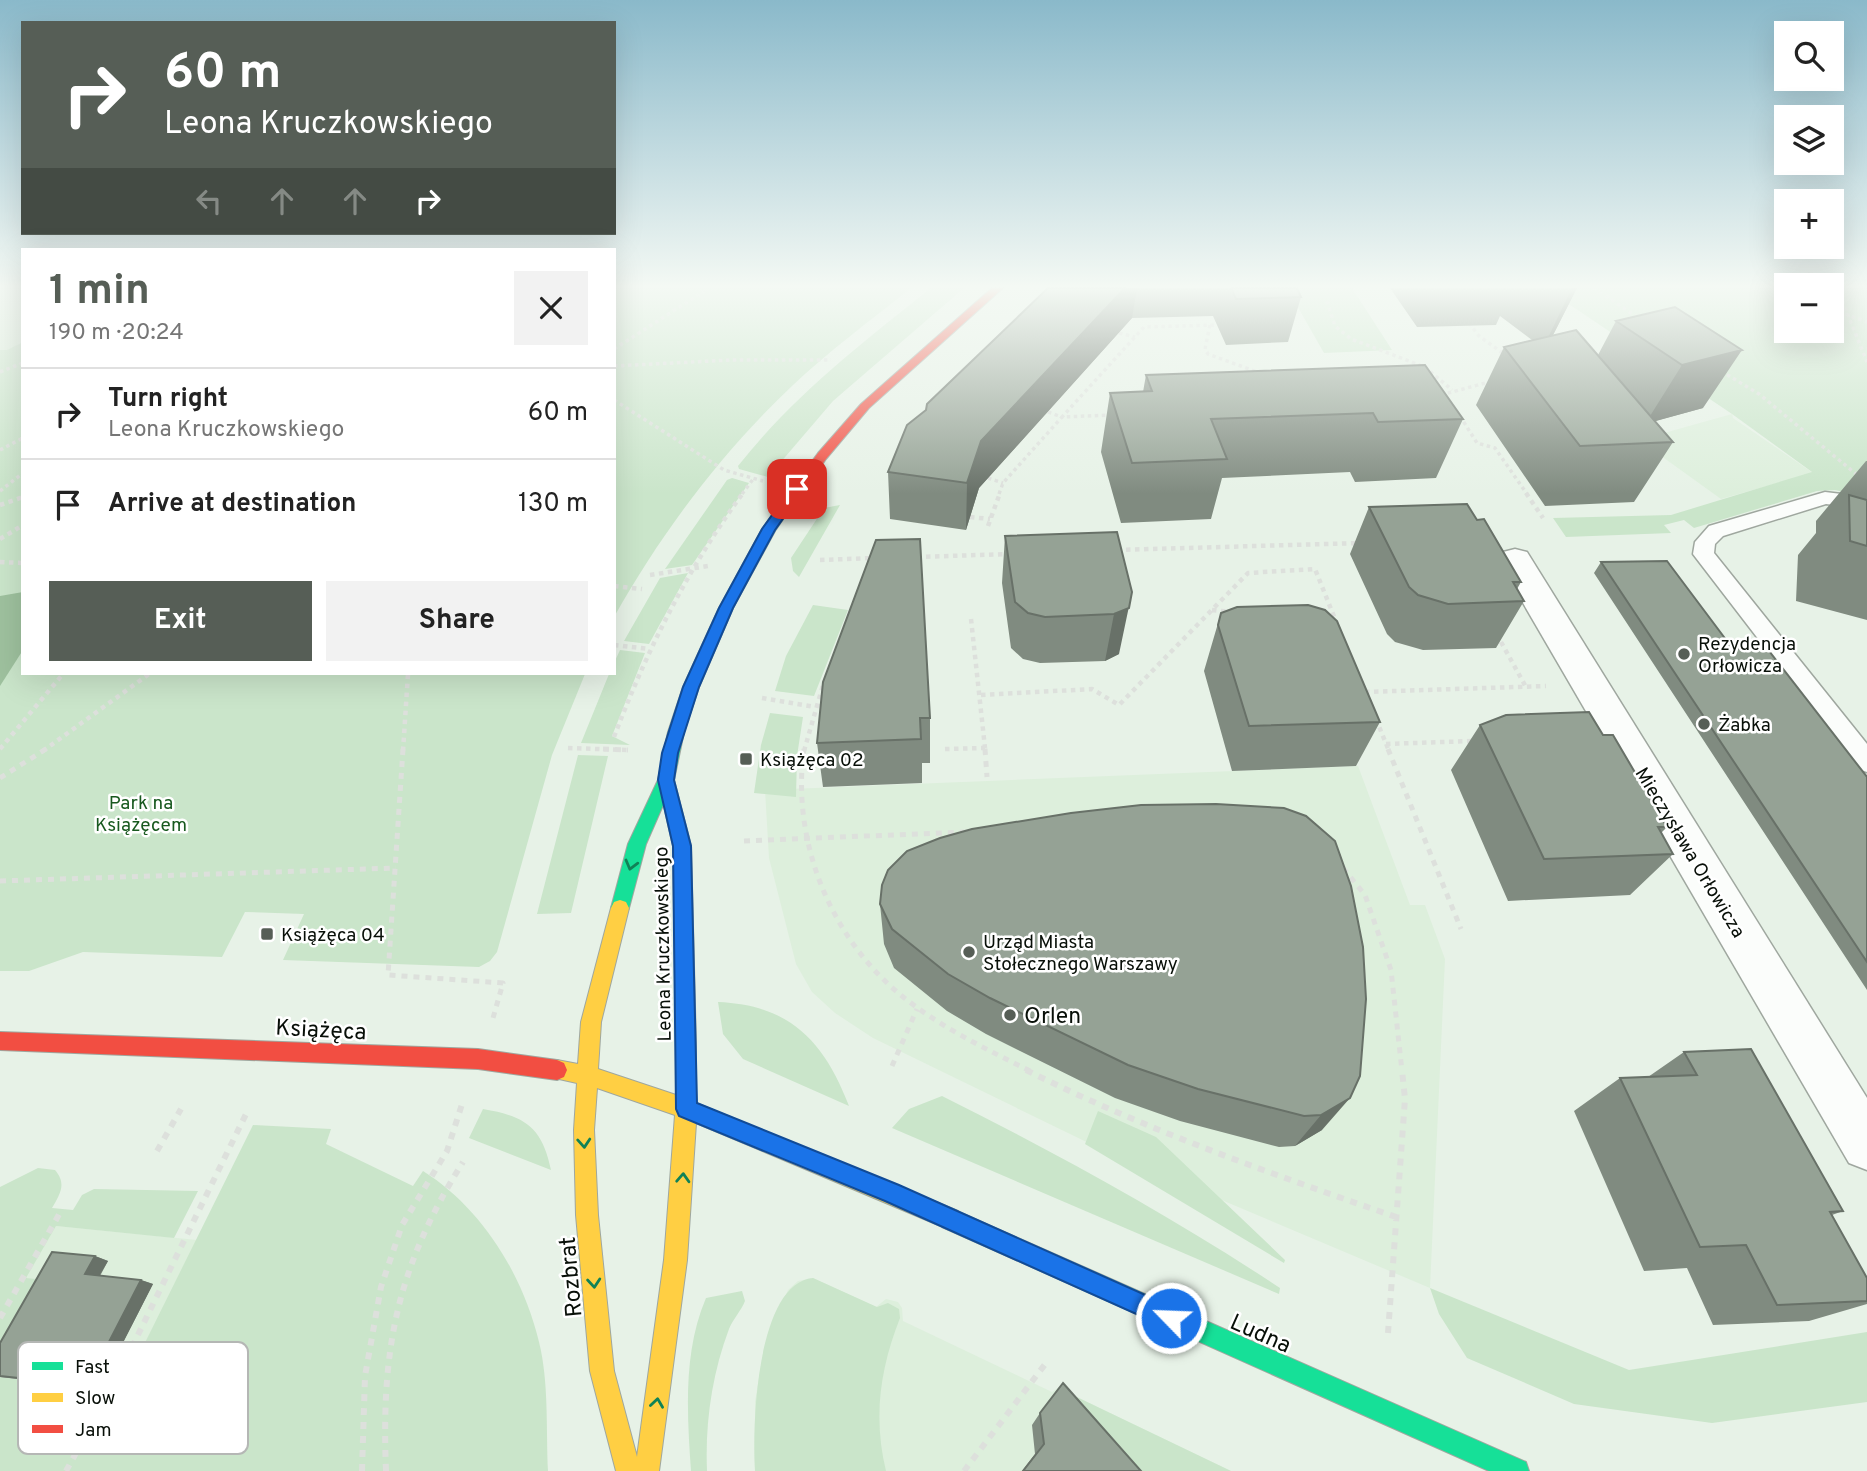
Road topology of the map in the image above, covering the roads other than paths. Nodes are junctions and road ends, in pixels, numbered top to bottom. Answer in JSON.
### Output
{"nodes":[{"id":1,"x":921,"y":357,"type":"edge"},
{"id":2,"x":1867,"y":503,"type":"edge"},
{"id":3,"x":1515,"y":560,"type":"dead end"},
{"id":4,"x":1867,"y":762,"type":"edge"},
{"id":5,"x":666,"y":780,"type":"junction"},
{"id":6,"x":0,"y":1041,"type":"edge"},
{"id":7,"x":586,"y":1075,"type":"junction"},
{"id":8,"x":637,"y":1091,"type":"joint"},
{"id":9,"x":687,"y":1109,"type":"junction"},
{"id":10,"x":1863,"y":1131,"type":"edge"},
{"id":11,"x":628,"y":1471,"type":"edge"},
{"id":12,"x":647,"y":1471,"type":"edge"},
{"id":13,"x":1517,"y":1471,"type":"edge"}],
"edges":[{"from":1,"to":5,"type":"street","name":"Leona Kruczkowskiego"},
{"from":2,"to":4,"type":"lane"},
{"from":3,"to":10,"type":"street","name":"Mieczysława Orłowicza"},
{"from":5,"to":7,"type":"street","name":"Leona Kruczkowskiego","one_way":true},
{"from":5,"to":9,"type":"street","name":"Leona Kruczkowskiego"},
{"from":6,"to":7,"type":"street","name":"Książęca"},
{"from":7,"to":8,"type":"street","name":"Książęca"},
{"from":7,"to":11,"type":"street","name":"Rozbrat","one_way":true},
{"from":8,"to":9,"type":"street","name":"Ludna"},
{"from":12,"to":9,"type":"street","one_way":true},
{"from":9,"to":13,"type":"street","name":"Ludna"}]}
